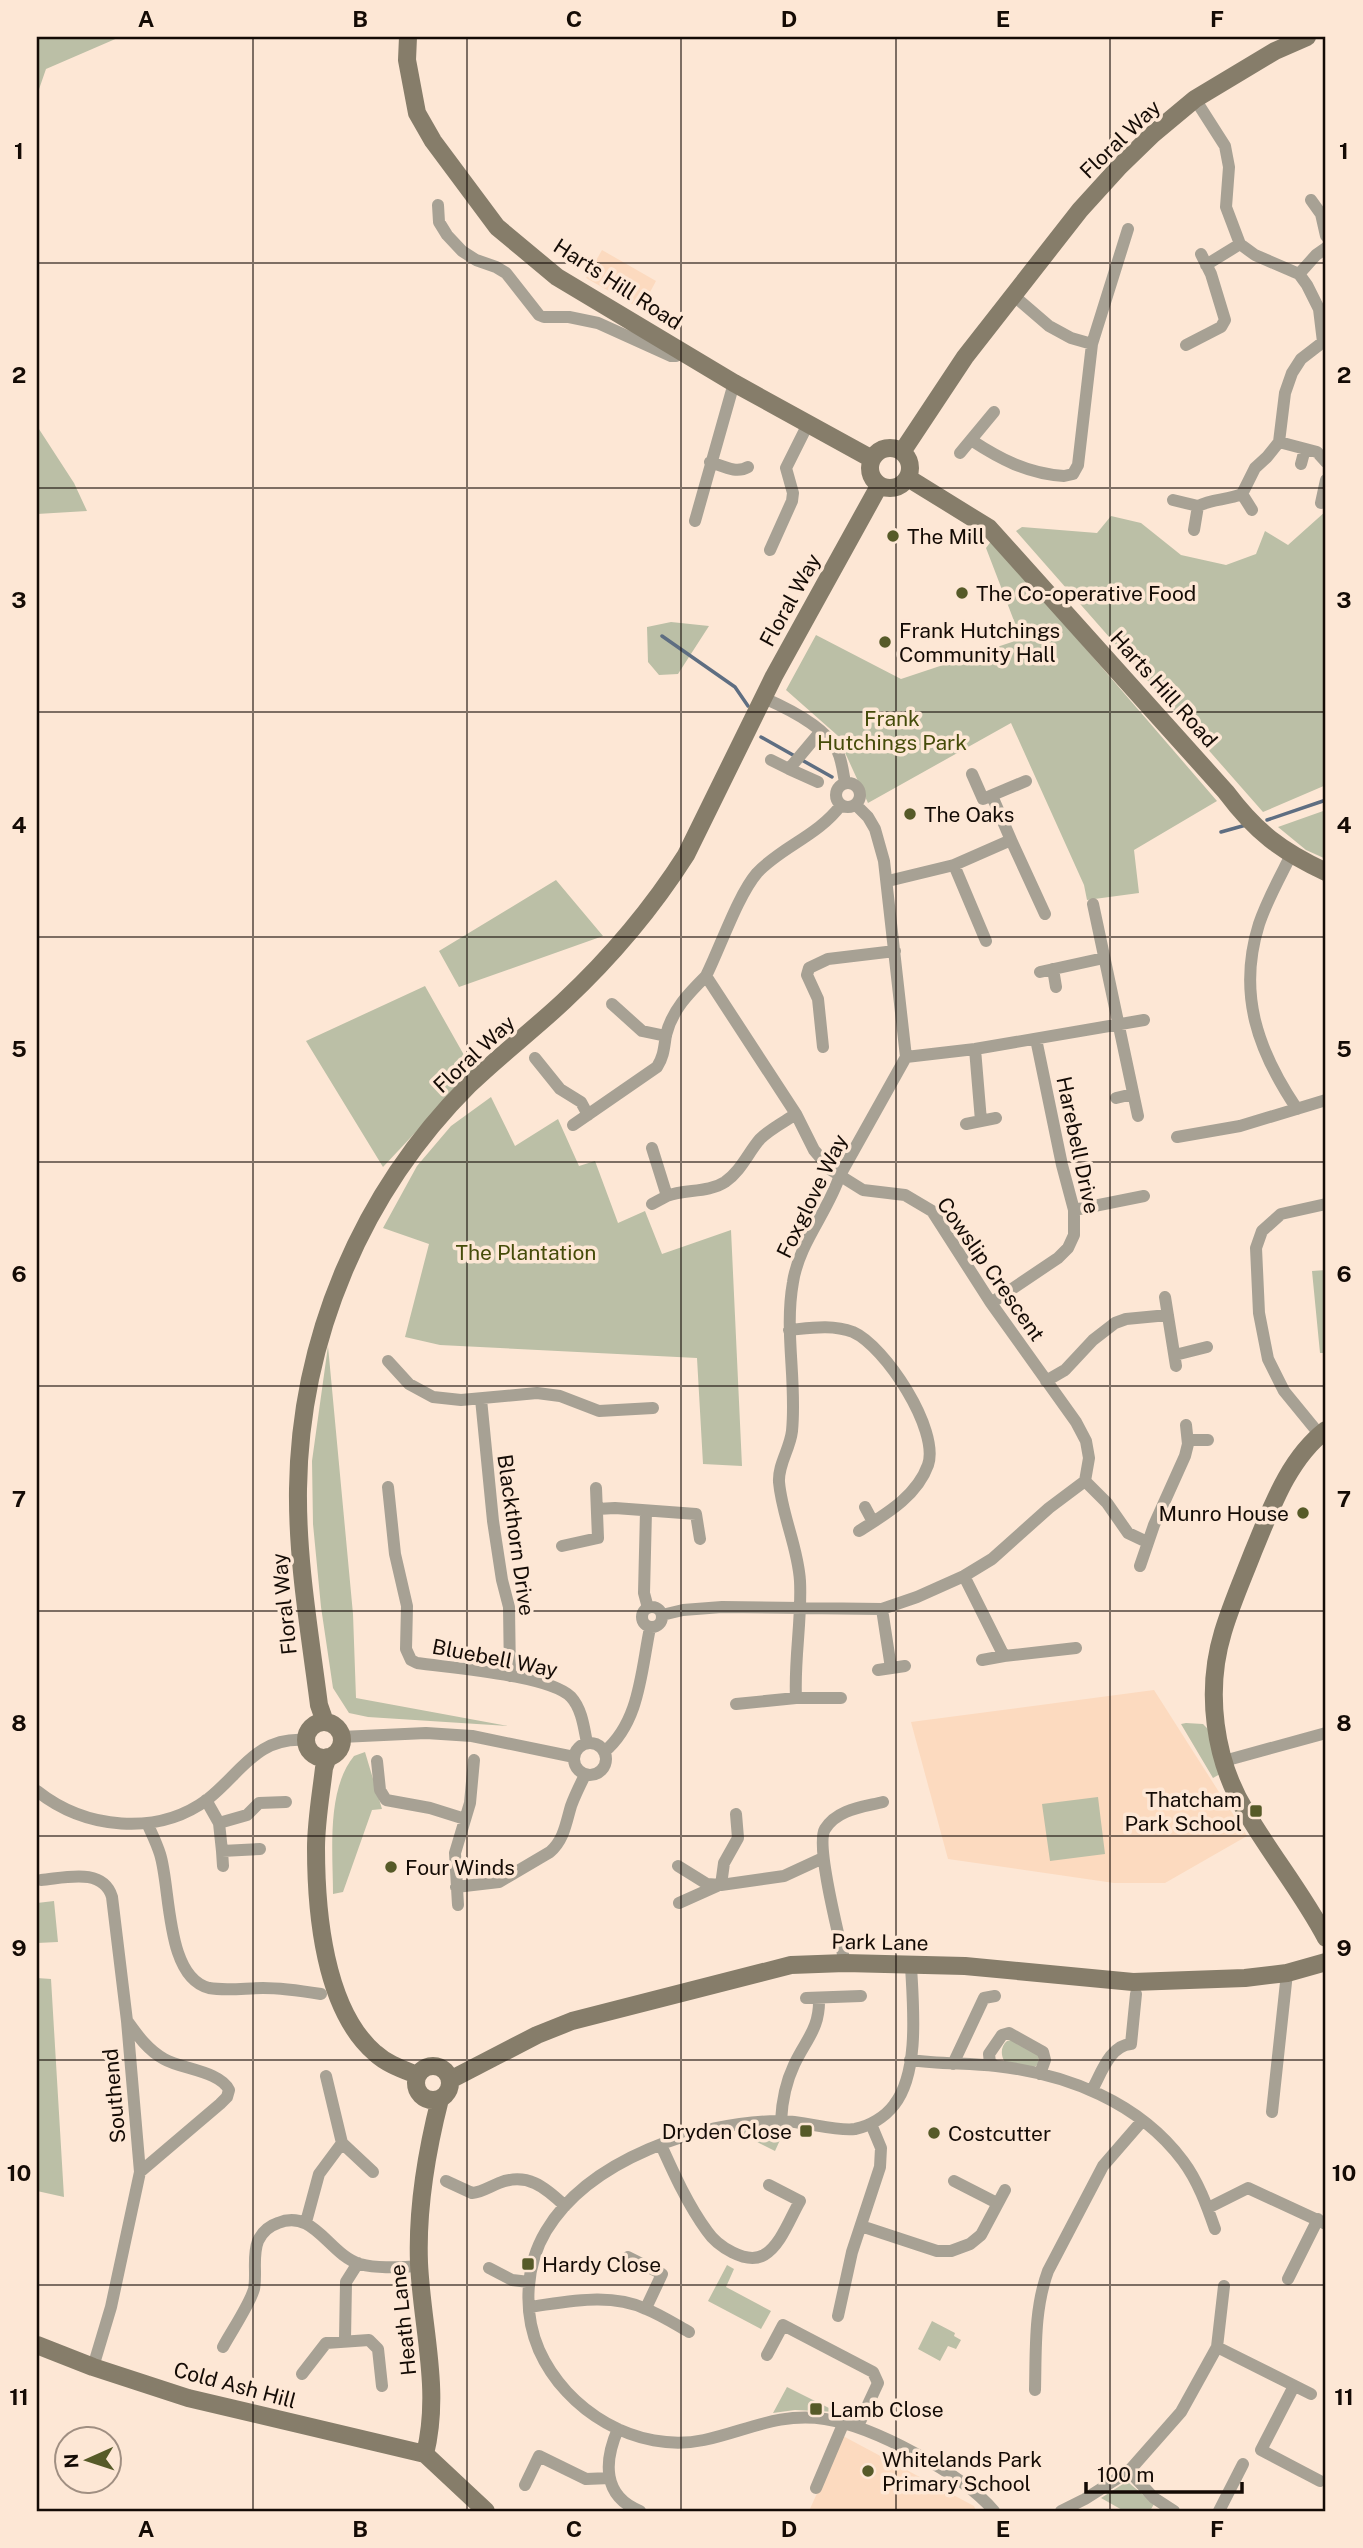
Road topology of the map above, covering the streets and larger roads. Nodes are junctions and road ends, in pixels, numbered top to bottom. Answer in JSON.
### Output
{"nodes":[{"id":1,"x":408,"y":37,"type":"edge"},
{"id":2,"x":1307,"y":37,"type":"edge"},
{"id":3,"x":1195,"y":99,"type":"junction"},
{"id":4,"x":1311,"y":200,"type":"dead end"},
{"id":5,"x":438,"y":205,"type":"dead end"},
{"id":6,"x":1324,"y":212,"type":"edge"},
{"id":7,"x":1112,"y":235,"type":"dead end"},
{"id":8,"x":1326,"y":236,"type":"edge"},
{"id":9,"x":1240,"y":244,"type":"junction"},
{"id":10,"x":1326,"y":248,"type":"edge"},
{"id":11,"x":1299,"y":274,"type":"junction"},
{"id":12,"x":1013,"y":295,"type":"junction"},
{"id":13,"x":1325,"y":342,"type":"edge"},
{"id":14,"x":1092,"y":344,"type":"junction"},
{"id":15,"x":1206,"y":351,"type":"dead end"},
{"id":16,"x":682,"y":352,"type":"junction"},
{"id":17,"x":734,"y":383,"type":"junction"},
{"id":18,"x":994,"y":412,"type":"dead end"},
{"id":19,"x":808,"y":424,"type":"junction"},
{"id":20,"x":971,"y":440,"type":"junction"},
{"id":21,"x":1279,"y":442,"type":"junction"},
{"id":22,"x":1304,"y":449,"type":"junction"},
{"id":23,"x":902,"y":452,"type":"junction"},
{"id":24,"x":960,"y":453,"type":"dead end"},
{"id":25,"x":872,"y":459,"type":"junction"},
{"id":26,"x":710,"y":462,"type":"junction"},
{"id":27,"x":1326,"y":462,"type":"edge"},
{"id":28,"x":1301,"y":464,"type":"dead end"},
{"id":29,"x":748,"y":467,"type":"dead end"},
{"id":30,"x":908,"y":478,"type":"junction"},
{"id":31,"x":1326,"y":480,"type":"edge"},
{"id":32,"x":879,"y":486,"type":"junction"},
{"id":33,"x":1242,"y":494,"type":"junction"},
{"id":34,"x":1173,"y":500,"type":"dead end"},
{"id":35,"x":1321,"y":503,"type":"dead end"},
{"id":36,"x":1198,"y":506,"type":"junction"},
{"id":37,"x":1252,"y":510,"type":"dead end"},
{"id":38,"x":695,"y":521,"type":"dead end"},
{"id":39,"x":1194,"y":530,"type":"dead end"},
{"id":40,"x":770,"y":550,"type":"dead end"},
{"id":41,"x":764,"y":698,"type":"junction"},
{"id":42,"x":820,"y":732,"type":"junction"},
{"id":43,"x":771,"y":761,"type":"dead end"},
{"id":44,"x":794,"y":763,"type":"junction"},
{"id":45,"x":972,"y":774,"type":"dead end"},
{"id":46,"x":1026,"y":781,"type":"dead end"},
{"id":47,"x":818,"y":782,"type":"dead end"},
{"id":48,"x":845,"y":783,"type":"junction"},
{"id":49,"x":992,"y":796,"type":"junction"},
{"id":50,"x":841,"y":805,"type":"junction"},
{"id":51,"x":856,"y":805,"type":"junction"},
{"id":52,"x":1011,"y":840,"type":"junction"},
{"id":53,"x":1291,"y":855,"type":"junction"},
{"id":54,"x":954,"y":865,"type":"junction"},
{"id":55,"x":1326,"y":872,"type":"edge"},
{"id":56,"x":888,"y":881,"type":"junction"},
{"id":57,"x":1093,"y":904,"type":"dead end"},
{"id":58,"x":1045,"y":914,"type":"dead end"},
{"id":59,"x":986,"y":941,"type":"dead end"},
{"id":60,"x":895,"y":951,"type":"junction"},
{"id":61,"x":1104,"y":958,"type":"junction"},
{"id":62,"x":706,"y":976,"type":"junction"},
{"id":63,"x":1056,"y":987,"type":"dead end"},
{"id":64,"x":612,"y":1004,"type":"dead end"},
{"id":65,"x":1144,"y":1020,"type":"dead end"},
{"id":66,"x":1118,"y":1025,"type":"junction"},
{"id":67,"x":821,"y":1030,"type":"junction"},
{"id":68,"x":806,"y":1031,"type":"dead end"},
{"id":69,"x":666,"y":1036,"type":"junction"},
{"id":70,"x":1035,"y":1039,"type":"junction"},
{"id":71,"x":823,"y":1047,"type":"dead end"},
{"id":72,"x":975,"y":1049,"type":"junction"},
{"id":73,"x":906,"y":1057,"type":"junction"},
{"id":74,"x":536,"y":1058,"type":"dead end"},
{"id":75,"x":1133,"y":1094,"type":"junction"},
{"id":76,"x":1116,"y":1098,"type":"dead end"},
{"id":77,"x":1326,"y":1100,"type":"edge"},
{"id":78,"x":1297,"y":1109,"type":"junction"},
{"id":79,"x":796,"y":1114,"type":"junction"},
{"id":80,"x":588,"y":1115,"type":"junction"},
{"id":81,"x":1138,"y":1115,"type":"dead end"},
{"id":82,"x":996,"y":1118,"type":"dead end"},
{"id":83,"x":981,"y":1121,"type":"junction"},
{"id":84,"x":965,"y":1124,"type":"dead end"},
{"id":85,"x":573,"y":1125,"type":"dead end"},
{"id":86,"x":1183,"y":1133,"type":"dead end"},
{"id":87,"x":652,"y":1148,"type":"dead end"},
{"id":88,"x":840,"y":1175,"type":"junction"},
{"id":89,"x":667,"y":1196,"type":"junction"},
{"id":90,"x":1144,"y":1196,"type":"dead end"},
{"id":91,"x":652,"y":1204,"type":"dead end"},
{"id":92,"x":1326,"y":1204,"type":"edge"},
{"id":93,"x":1074,"y":1210,"type":"junction"},
{"id":94,"x":1165,"y":1297,"type":"dead end"},
{"id":95,"x":991,"y":1303,"type":"junction"},
{"id":96,"x":1168,"y":1315,"type":"junction"},
{"id":97,"x":789,"y":1330,"type":"junction"},
{"id":98,"x":1207,"y":1348,"type":"dead end"},
{"id":99,"x":388,"y":1361,"type":"dead end"},
{"id":100,"x":1046,"y":1381,"type":"junction"},
{"id":101,"x":481,"y":1399,"type":"junction"},
{"id":102,"x":653,"y":1408,"type":"dead end"},
{"id":103,"x":1186,"y":1425,"type":"dead end"},
{"id":104,"x":1323,"y":1432,"type":"edge"},
{"id":105,"x":1188,"y":1440,"type":"junction"},
{"id":106,"x":1208,"y":1440,"type":"dead end"},
{"id":107,"x":1084,"y":1481,"type":"junction"},
{"id":108,"x":388,"y":1487,"type":"dead end"},
{"id":109,"x":596,"y":1488,"type":"dead end"},
{"id":110,"x":864,"y":1507,"type":"dead end"},
{"id":111,"x":597,"y":1509,"type":"junction"},
{"id":112,"x":646,"y":1511,"type":"junction"},
{"id":113,"x":873,"y":1522,"type":"junction"},
{"id":114,"x":859,"y":1531,"type":"dead end"},
{"id":115,"x":700,"y":1539,"type":"dead end"},
{"id":116,"x":1147,"y":1542,"type":"junction"},
{"id":117,"x":562,"y":1546,"type":"dead end"},
{"id":118,"x":1140,"y":1566,"type":"dead end"},
{"id":119,"x":964,"y":1576,"type":"junction"},
{"id":120,"x":648,"y":1608,"type":"junction"},
{"id":121,"x":799,"y":1609,"type":"junction"},
{"id":122,"x":882,"y":1609,"type":"junction"},
{"id":123,"x":662,"y":1615,"type":"junction"},
{"id":124,"x":650,"y":1628,"type":"junction"},
{"id":125,"x":1076,"y":1648,"type":"dead end"},
{"id":126,"x":1004,"y":1656,"type":"junction"},
{"id":127,"x":982,"y":1660,"type":"dead end"},
{"id":128,"x":905,"y":1666,"type":"dead end"},
{"id":129,"x":510,"y":1676,"type":"junction"},
{"id":130,"x":796,"y":1698,"type":"junction"},
{"id":131,"x":841,"y":1698,"type":"dead end"},
{"id":132,"x":736,"y":1704,"type":"dead end"},
{"id":133,"x":325,"y":1722,"type":"junction"},
{"id":134,"x":1326,"y":1732,"type":"edge"},
{"id":135,"x":341,"y":1737,"type":"junction"},
{"id":136,"x":306,"y":1740,"type":"junction"},
{"id":137,"x":587,"y":1743,"type":"junction"},
{"id":138,"x":604,"y":1752,"type":"junction"},
{"id":139,"x":328,"y":1757,"type":"junction"},
{"id":140,"x":573,"y":1757,"type":"junction"},
{"id":141,"x":474,"y":1760,"type":"dead end"},
{"id":142,"x":377,"y":1761,"type":"dead end"},
{"id":143,"x":1224,"y":1761,"type":"junction"},
{"id":144,"x":585,"y":1775,"type":"junction"},
{"id":145,"x":37,"y":1791,"type":"edge"},
{"id":146,"x":206,"y":1800,"type":"junction"},
{"id":147,"x":286,"y":1802,"type":"dead end"},
{"id":148,"x":883,"y":1802,"type":"dead end"},
{"id":149,"x":736,"y":1814,"type":"dead end"},
{"id":150,"x":465,"y":1819,"type":"junction"},
{"id":151,"x":219,"y":1823,"type":"junction"},
{"id":152,"x":148,"y":1825,"type":"junction"},
{"id":153,"x":260,"y":1849,"type":"dead end"},
{"id":154,"x":222,"y":1851,"type":"junction"},
{"id":155,"x":823,"y":1858,"type":"junction"},
{"id":156,"x":223,"y":1866,"type":"dead end"},
{"id":157,"x":678,"y":1866,"type":"dead end"},
{"id":158,"x":41,"y":1880,"type":"dead end"},
{"id":159,"x":721,"y":1885,"type":"junction"},
{"id":160,"x":456,"y":1887,"type":"junction"},
{"id":161,"x":679,"y":1903,"type":"dead end"},
{"id":162,"x":458,"y":1905,"type":"dead end"},
{"id":163,"x":1326,"y":1938,"type":"edge"},
{"id":164,"x":1326,"y":1962,"type":"edge"},
{"id":165,"x":845,"y":1963,"type":"junction"},
{"id":166,"x":911,"y":1966,"type":"junction"},
{"id":167,"x":1287,"y":1973,"type":"junction"},
{"id":168,"x":321,"y":1994,"type":"dead end"},
{"id":169,"x":1136,"y":1994,"type":"dead end"},
{"id":170,"x":861,"y":1996,"type":"dead end"},
{"id":171,"x":995,"y":1996,"type":"dead end"},
{"id":172,"x":127,"y":2021,"type":"junction"},
{"id":173,"x":910,"y":2060,"type":"junction"},
{"id":174,"x":953,"y":2064,"type":"junction"},
{"id":175,"x":996,"y":2066,"type":"junction"},
{"id":176,"x":1040,"y":2074,"type":"junction"},
{"id":177,"x":326,"y":2076,"type":"dead end"},
{"id":178,"x":417,"y":2076,"type":"junction"},
{"id":179,"x":450,"y":2080,"type":"junction"},
{"id":180,"x":1092,"y":2090,"type":"junction"},
{"id":181,"x":440,"y":2099,"type":"junction"},
{"id":182,"x":1272,"y":2112,"type":"dead end"},
{"id":183,"x":781,"y":2121,"type":"junction"},
{"id":184,"x":1142,"y":2121,"type":"junction"},
{"id":185,"x":871,"y":2124,"type":"junction"},
{"id":186,"x":342,"y":2143,"type":"junction"},
{"id":187,"x":661,"y":2145,"type":"junction"},
{"id":188,"x":140,"y":2172,"type":"junction"},
{"id":189,"x":373,"y":2172,"type":"dead end"},
{"id":190,"x":446,"y":2181,"type":"dead end"},
{"id":191,"x":954,"y":2181,"type":"dead end"},
{"id":192,"x":769,"y":2185,"type":"dead end"},
{"id":193,"x":1005,"y":2190,"type":"dead end"},
{"id":194,"x":997,"y":2203,"type":"junction"},
{"id":195,"x":565,"y":2206,"type":"junction"},
{"id":196,"x":1208,"y":2207,"type":"junction"},
{"id":197,"x":1322,"y":2221,"type":"edge"},
{"id":198,"x":306,"y":2222,"type":"junction"},
{"id":199,"x":860,"y":2227,"type":"junction"},
{"id":200,"x":1215,"y":2229,"type":"dead end"},
{"id":201,"x":628,"y":2257,"type":"dead end"},
{"id":202,"x":358,"y":2263,"type":"junction"},
{"id":203,"x":419,"y":2266,"type":"junction"},
{"id":204,"x":489,"y":2268,"type":"dead end"},
{"id":205,"x":1288,"y":2279,"type":"dead end"},
{"id":206,"x":529,"y":2282,"type":"junction"},
{"id":207,"x":1224,"y":2286,"type":"dead end"},
{"id":208,"x":528,"y":2307,"type":"junction"},
{"id":209,"x":646,"y":2308,"type":"junction"},
{"id":210,"x":838,"y":2316,"type":"dead end"},
{"id":211,"x":689,"y":2332,"type":"dead end"},
{"id":212,"x":345,"y":2340,"type":"junction"},
{"id":213,"x":37,"y":2345,"type":"edge"},
{"id":214,"x":223,"y":2347,"type":"dead end"},
{"id":215,"x":1217,"y":2347,"type":"junction"},
{"id":216,"x":767,"y":2355,"type":"dead end"},
{"id":217,"x":93,"y":2367,"type":"junction"},
{"id":218,"x":302,"y":2374,"type":"dead end"},
{"id":219,"x":382,"y":2386,"type":"dead end"},
{"id":220,"x":1293,"y":2386,"type":"junction"},
{"id":221,"x":1035,"y":2390,"type":"dead end"},
{"id":222,"x":1311,"y":2394,"type":"dead end"},
{"id":223,"x":844,"y":2422,"type":"junction"},
{"id":224,"x":858,"y":2426,"type":"junction"},
{"id":225,"x":618,"y":2429,"type":"junction"},
{"id":226,"x":425,"y":2454,"type":"junction"},
{"id":227,"x":1243,"y":2464,"type":"dead end"},
{"id":228,"x":1129,"y":2471,"type":"junction"},
{"id":229,"x":610,"y":2478,"type":"junction"},
{"id":230,"x":1320,"y":2481,"type":"dead end"},
{"id":231,"x":525,"y":2485,"type":"dead end"},
{"id":232,"x":816,"y":2488,"type":"dead end"},
{"id":233,"x":486,"y":2511,"type":"edge"},
{"id":234,"x":640,"y":2511,"type":"edge"},
{"id":235,"x":994,"y":2511,"type":"edge"},
{"id":236,"x":1060,"y":2511,"type":"edge"},
{"id":237,"x":1174,"y":2511,"type":"edge"},
{"id":238,"x":1219,"y":2511,"type":"edge"}],
"edges":[{"from":1,"to":16,"type":"street","name":"Harts Hill Road"},
{"from":2,"to":3,"type":"street","name":"Floral Way"},
{"from":3,"to":9,"type":"street"},
{"from":3,"to":12,"type":"street","name":"Floral Way"},
{"from":4,"to":6,"type":"street"},
{"from":5,"to":16,"type":"street"},
{"from":6,"to":8,"type":"street"},
{"from":7,"to":14,"type":"street"},
{"from":9,"to":11,"type":"street"},
{"from":9,"to":15,"type":"street"},
{"from":10,"to":11,"type":"street"},
{"from":11,"to":13,"type":"street"},
{"from":12,"to":14,"type":"street"},
{"from":12,"to":23,"type":"street","name":"Floral Way"},
{"from":13,"to":21,"type":"street"},
{"from":14,"to":20,"type":"street"},
{"from":16,"to":17,"type":"street","name":"Harts Hill Road"},
{"from":17,"to":19,"type":"street","name":"Harts Hill Road"},
{"from":17,"to":26,"type":"street"},
{"from":18,"to":20,"type":"street"},
{"from":19,"to":25,"type":"street","name":"Harts Hill Road"},
{"from":19,"to":40,"type":"street"},
{"from":20,"to":24,"type":"street"},
{"from":21,"to":22,"type":"street"},
{"from":21,"to":33,"type":"street"},
{"from":22,"to":27,"type":"street"},
{"from":22,"to":28,"type":"street"},
{"from":23,"to":25,"type":"street"},
{"from":23,"to":30,"type":"street"},
{"from":25,"to":32,"type":"street"},
{"from":26,"to":29,"type":"street"},
{"from":26,"to":38,"type":"street"},
{"from":30,"to":32,"type":"street"},
{"from":30,"to":53,"type":"street","name":"Harts Hill Road"},
{"from":31,"to":35,"type":"street"},
{"from":32,"to":41,"type":"street","name":"Floral Way"},
{"from":33,"to":36,"type":"street"},
{"from":33,"to":37,"type":"street"},
{"from":34,"to":36,"type":"street"},
{"from":36,"to":39,"type":"street"},
{"from":41,"to":42,"type":"street"},
{"from":41,"to":133,"type":"street","name":"Floral Way"},
{"from":42,"to":44,"type":"street"},
{"from":42,"to":48,"type":"street"},
{"from":43,"to":44,"type":"street"},
{"from":44,"to":47,"type":"street"},
{"from":45,"to":49,"type":"street"},
{"from":46,"to":49,"type":"street"},
{"from":48,"to":50,"type":"street"},
{"from":48,"to":51,"type":"street"},
{"from":49,"to":52,"type":"street"},
{"from":50,"to":51,"type":"street"},
{"from":50,"to":62,"type":"street"},
{"from":51,"to":56,"type":"street"},
{"from":52,"to":54,"type":"street"},
{"from":52,"to":58,"type":"street"},
{"from":53,"to":55,"type":"street","name":"Harts Hill Road"},
{"from":53,"to":78,"type":"street"},
{"from":54,"to":56,"type":"street"},
{"from":54,"to":59,"type":"street"},
{"from":56,"to":60,"type":"street"},
{"from":57,"to":61,"type":"street"},
{"from":60,"to":67,"type":"street"},
{"from":60,"to":73,"type":"street"},
{"from":61,"to":63,"type":"street"},
{"from":61,"to":66,"type":"street"},
{"from":62,"to":69,"type":"street"},
{"from":62,"to":79,"type":"street","name":"Cowslip Crescent"},
{"from":64,"to":69,"type":"street"},
{"from":65,"to":66,"type":"street"},
{"from":66,"to":70,"type":"street"},
{"from":66,"to":75,"type":"street"},
{"from":67,"to":68,"type":"street"},
{"from":67,"to":71,"type":"street"},
{"from":69,"to":80,"type":"street"},
{"from":70,"to":72,"type":"street"},
{"from":70,"to":93,"type":"street","name":"Harebell Drive"},
{"from":72,"to":73,"type":"street"},
{"from":72,"to":83,"type":"street"},
{"from":73,"to":88,"type":"street","name":"Foxglove Way"},
{"from":74,"to":80,"type":"street"},
{"from":75,"to":76,"type":"street"},
{"from":75,"to":81,"type":"street"},
{"from":77,"to":78,"type":"street"},
{"from":78,"to":86,"type":"street"},
{"from":79,"to":88,"type":"street","name":"Cowslip Crescent"},
{"from":79,"to":89,"type":"street"},
{"from":80,"to":85,"type":"street"},
{"from":82,"to":83,"type":"street"},
{"from":83,"to":84,"type":"street"},
{"from":87,"to":89,"type":"street"},
{"from":88,"to":95,"type":"street","name":"Cowslip Crescent"},
{"from":88,"to":97,"type":"street","name":"Foxglove Way"},
{"from":89,"to":91,"type":"street"},
{"from":90,"to":93,"type":"street"},
{"from":92,"to":104,"type":"street"},
{"from":93,"to":95,"type":"street","name":"Harebell Drive"},
{"from":94,"to":96,"type":"street"},
{"from":95,"to":100,"type":"street","name":"Cowslip Crescent"},
{"from":96,"to":98,"type":"street"},
{"from":96,"to":100,"type":"street"},
{"from":97,"to":113,"type":"street"},
{"from":97,"to":121,"type":"street","name":"Foxglove Way"},
{"from":99,"to":101,"type":"street"},
{"from":100,"to":107,"type":"street","name":"Cowslip Crescent"},
{"from":101,"to":102,"type":"street"},
{"from":101,"to":129,"type":"street","name":"Blackthorn Drive"},
{"from":103,"to":105,"type":"street"},
{"from":104,"to":143,"type":"street"},
{"from":105,"to":106,"type":"street"},
{"from":105,"to":116,"type":"street"},
{"from":107,"to":116,"type":"street"},
{"from":107,"to":119,"type":"street"},
{"from":108,"to":129,"type":"street","name":"Bluebell Way"},
{"from":109,"to":111,"type":"street"},
{"from":110,"to":113,"type":"street"},
{"from":111,"to":112,"type":"street"},
{"from":111,"to":117,"type":"street"},
{"from":112,"to":115,"type":"street"},
{"from":112,"to":120,"type":"street"},
{"from":113,"to":114,"type":"street"},
{"from":116,"to":118,"type":"street"},
{"from":119,"to":122,"type":"street"},
{"from":119,"to":126,"type":"street"},
{"from":120,"to":123,"type":"street"},
{"from":120,"to":124,"type":"street"},
{"from":121,"to":122,"type":"street"},
{"from":121,"to":123,"type":"street"},
{"from":121,"to":130,"type":"street","name":"Foxglove Way"},
{"from":122,"to":128,"type":"street"},
{"from":123,"to":124,"type":"street"},
{"from":124,"to":138,"type":"street"},
{"from":125,"to":126,"type":"street"},
{"from":126,"to":127,"type":"street"},
{"from":129,"to":137,"type":"street","name":"Bluebell Way"},
{"from":130,"to":131,"type":"street"},
{"from":130,"to":132,"type":"street"},
{"from":133,"to":135,"type":"street"},
{"from":133,"to":136,"type":"street"},
{"from":134,"to":143,"type":"street"},
{"from":135,"to":139,"type":"street"},
{"from":135,"to":140,"type":"street"},
{"from":136,"to":139,"type":"street"},
{"from":136,"to":146,"type":"street"},
{"from":137,"to":138,"type":"street"},
{"from":137,"to":140,"type":"street"},
{"from":138,"to":144,"type":"street"},
{"from":139,"to":178,"type":"street"},
{"from":140,"to":144,"type":"street"},
{"from":141,"to":150,"type":"street"},
{"from":142,"to":150,"type":"street"},
{"from":143,"to":163,"type":"street"},
{"from":144,"to":160,"type":"street"},
{"from":145,"to":152,"type":"street"},
{"from":146,"to":151,"type":"street"},
{"from":146,"to":152,"type":"street"},
{"from":147,"to":151,"type":"street"},
{"from":148,"to":155,"type":"street"},
{"from":149,"to":159,"type":"street"},
{"from":150,"to":160,"type":"street"},
{"from":151,"to":154,"type":"street"},
{"from":152,"to":168,"type":"street"},
{"from":153,"to":154,"type":"street"},
{"from":154,"to":156,"type":"street"},
{"from":155,"to":159,"type":"street"},
{"from":155,"to":165,"type":"street"},
{"from":157,"to":159,"type":"street"},
{"from":158,"to":172,"type":"street","name":"Southend"},
{"from":159,"to":161,"type":"street"},
{"from":160,"to":162,"type":"street"},
{"from":164,"to":167,"type":"street","name":"Park Lane"},
{"from":165,"to":166,"type":"street","name":"Park Lane"},
{"from":165,"to":179,"type":"street","name":"Park Lane"},
{"from":166,"to":167,"type":"street","name":"Park Lane"},
{"from":166,"to":173,"type":"street"},
{"from":167,"to":182,"type":"street"},
{"from":169,"to":180,"type":"street"},
{"from":170,"to":183,"type":"street"},
{"from":171,"to":174,"type":"street"},
{"from":172,"to":188,"type":"street","name":"Southend"},
{"from":172,"to":188,"type":"street"},
{"from":173,"to":174,"type":"street"},
{"from":173,"to":185,"type":"street"},
{"from":174,"to":175,"type":"street"},
{"from":175,"to":176,"type":"street"},
{"from":175,"to":176,"type":"street"},
{"from":176,"to":180,"type":"street"},
{"from":177,"to":186,"type":"street"},
{"from":178,"to":179,"type":"street"},
{"from":178,"to":181,"type":"street"},
{"from":179,"to":181,"type":"street"},
{"from":180,"to":184,"type":"street"},
{"from":181,"to":203,"type":"street","name":"Heath Lane"},
{"from":183,"to":185,"type":"street"},
{"from":183,"to":187,"type":"street"},
{"from":184,"to":196,"type":"street"},
{"from":184,"to":221,"type":"street"},
{"from":185,"to":199,"type":"street"},
{"from":186,"to":189,"type":"street"},
{"from":186,"to":198,"type":"street"},
{"from":187,"to":192,"type":"street"},
{"from":187,"to":195,"type":"street"},
{"from":188,"to":217,"type":"street","name":"Southend"},
{"from":190,"to":195,"type":"street"},
{"from":191,"to":194,"type":"street"},
{"from":193,"to":194,"type":"street"},
{"from":194,"to":199,"type":"street"},
{"from":195,"to":206,"type":"street"},
{"from":196,"to":197,"type":"street"},
{"from":196,"to":200,"type":"street"},
{"from":197,"to":205,"type":"street"},
{"from":198,"to":202,"type":"street"},
{"from":198,"to":214,"type":"street"},
{"from":199,"to":210,"type":"street"},
{"from":201,"to":209,"type":"street"},
{"from":202,"to":203,"type":"street"},
{"from":202,"to":212,"type":"street"},
{"from":203,"to":226,"type":"street","name":"Heath Lane"},
{"from":204,"to":206,"type":"street"},
{"from":206,"to":208,"type":"street"},
{"from":207,"to":215,"type":"street"},
{"from":208,"to":209,"type":"street"},
{"from":208,"to":225,"type":"street"},
{"from":209,"to":211,"type":"street"},
{"from":212,"to":218,"type":"street"},
{"from":212,"to":219,"type":"street"},
{"from":213,"to":217,"type":"street","name":"Cold Ash Hill"},
{"from":215,"to":220,"type":"street"},
{"from":215,"to":228,"type":"street"},
{"from":216,"to":224,"type":"street"},
{"from":217,"to":226,"type":"street","name":"Cold Ash Hill"},
{"from":220,"to":222,"type":"street"},
{"from":220,"to":230,"type":"street"},
{"from":223,"to":224,"type":"street"},
{"from":223,"to":225,"type":"street"},
{"from":223,"to":232,"type":"street"},
{"from":224,"to":235,"type":"street"},
{"from":225,"to":229,"type":"street"},
{"from":226,"to":233,"type":"street"},
{"from":227,"to":238,"type":"street"},
{"from":228,"to":236,"type":"street"},
{"from":228,"to":237,"type":"street"},
{"from":229,"to":231,"type":"street"},
{"from":229,"to":234,"type":"street"}]}
